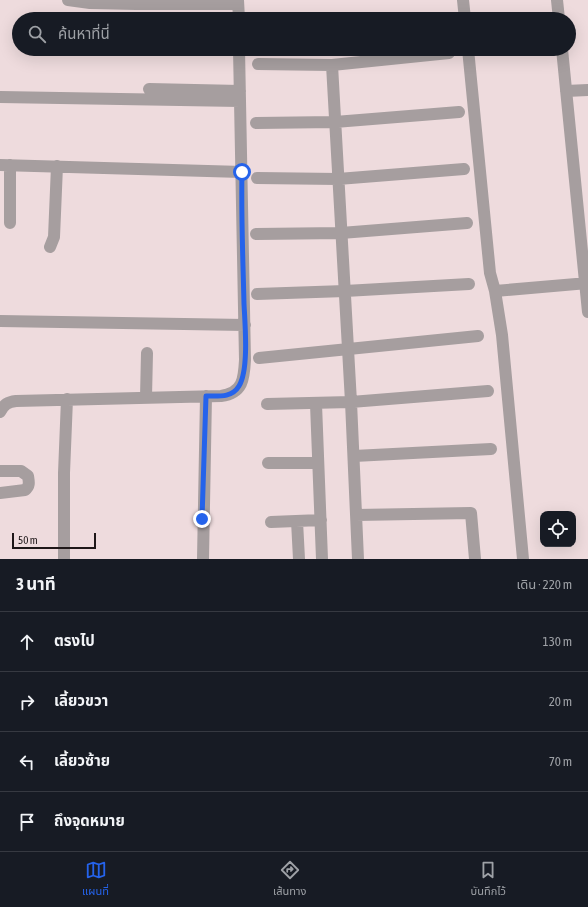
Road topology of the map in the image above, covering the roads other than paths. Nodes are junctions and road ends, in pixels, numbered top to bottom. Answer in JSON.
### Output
{"nodes":[{"id":1,"x":68,"y":0,"type":"edge"},
{"id":2,"x":463,"y":0,"type":"edge"},
{"id":3,"x":557,"y":0,"type":"edge"},
{"id":4,"x":238,"y":2,"type":"edge"},
{"id":5,"x":464,"y":12,"type":"edge"},
{"id":6,"x":558,"y":12,"type":"edge"},
{"id":7,"x":239,"y":56,"type":"edge"},
{"id":8,"x":420,"y":56,"type":"edge"},
{"id":9,"x":469,"y":56,"type":"edge"},
{"id":10,"x":563,"y":56,"type":"edge"},
{"id":11,"x":258,"y":64,"type":"dead end"},
{"id":12,"x":332,"y":65,"type":"junction"},
{"id":13,"x":149,"y":89,"type":"dead end"},
{"id":14,"x":588,"y":90,"type":"edge"},
{"id":15,"x":566,"y":91,"type":"junction"},
{"id":16,"x":240,"y":96,"type":"junction"},
{"id":17,"x":0,"y":97,"type":"edge"},
{"id":18,"x":459,"y":112,"type":"dead end"},
{"id":19,"x":335,"y":122,"type":"junction"},
{"id":20,"x":256,"y":124,"type":"dead end"},
{"id":21,"x":5,"y":165,"type":"edge"},
{"id":22,"x":56,"y":166,"type":"junction"},
{"id":23,"x":464,"y":169,"type":"dead end"},
{"id":24,"x":242,"y":172,"type":"junction"},
{"id":25,"x":257,"y":178,"type":"dead end"},
{"id":26,"x":338,"y":179,"type":"junction"},
{"id":27,"x":10,"y":223,"type":"dead end"},
{"id":28,"x":467,"y":223,"type":"dead end"},
{"id":29,"x":341,"y":233,"type":"junction"},
{"id":30,"x":256,"y":234,"type":"dead end"},
{"id":31,"x":50,"y":247,"type":"dead end"},
{"id":32,"x":587,"y":283,"type":"edge"},
{"id":33,"x":469,"y":284,"type":"dead end"},
{"id":34,"x":345,"y":291,"type":"junction"},
{"id":35,"x":496,"y":291,"type":"junction"},
{"id":36,"x":257,"y":294,"type":"dead end"},
{"id":37,"x":588,"y":312,"type":"edge"},
{"id":38,"x":0,"y":320,"type":"edge"},
{"id":39,"x":245,"y":325,"type":"junction"},
{"id":40,"x":478,"y":336,"type":"dead end"},
{"id":41,"x":348,"y":348,"type":"junction"},
{"id":42,"x":147,"y":353,"type":"dead end"},
{"id":43,"x":259,"y":358,"type":"dead end"},
{"id":44,"x":488,"y":391,"type":"dead end"},
{"id":45,"x":206,"y":396,"type":"junction"},
{"id":46,"x":146,"y":397,"type":"junction"},
{"id":47,"x":67,"y":399,"type":"junction"},
{"id":48,"x":351,"y":402,"type":"junction"},
{"id":49,"x":267,"y":404,"type":"dead end"},
{"id":50,"x":316,"y":404,"type":"junction"},
{"id":51,"x":0,"y":412,"type":"edge"},
{"id":52,"x":491,"y":449,"type":"dead end"},
{"id":53,"x":354,"y":456,"type":"junction"},
{"id":54,"x":268,"y":463,"type":"dead end"},
{"id":55,"x":318,"y":463,"type":"junction"},
{"id":56,"x":0,"y":471,"type":"edge"},
{"id":57,"x":0,"y":493,"type":"edge"},
{"id":58,"x":356,"y":515,"type":"junction"},
{"id":59,"x":298,"y":520,"type":"junction"},
{"id":60,"x":321,"y":520,"type":"junction"},
{"id":61,"x":271,"y":522,"type":"dead end"},
{"id":62,"x":64,"y":559,"type":"edge"},
{"id":63,"x":203,"y":559,"type":"edge"},
{"id":64,"x":299,"y":559,"type":"edge"},
{"id":65,"x":322,"y":559,"type":"edge"},
{"id":66,"x":358,"y":559,"type":"edge"},
{"id":67,"x":475,"y":559,"type":"edge"},
{"id":68,"x":523,"y":559,"type":"edge"}],
"edges":[{"from":1,"to":4,"type":"street"},
{"from":2,"to":5,"type":"street"},
{"from":3,"to":6,"type":"street"},
{"from":7,"to":16,"type":"street"},
{"from":8,"to":12,"type":"street"},
{"from":9,"to":35,"type":"street"},
{"from":10,"to":15,"type":"street"},
{"from":11,"to":12,"type":"street"},
{"from":12,"to":19,"type":"street"},
{"from":13,"to":16,"type":"street"},
{"from":14,"to":15,"type":"street"},
{"from":15,"to":32,"type":"street"},
{"from":16,"to":17,"type":"street"},
{"from":16,"to":24,"type":"street"},
{"from":18,"to":19,"type":"street"},
{"from":19,"to":20,"type":"street"},
{"from":19,"to":26,"type":"street"},
{"from":21,"to":22,"type":"street"},
{"from":21,"to":27,"type":"street"},
{"from":22,"to":24,"type":"street"},
{"from":22,"to":31,"type":"street"},
{"from":23,"to":26,"type":"street"},
{"from":24,"to":39,"type":"street"},
{"from":25,"to":26,"type":"street"},
{"from":26,"to":29,"type":"street"},
{"from":28,"to":29,"type":"street"},
{"from":29,"to":30,"type":"street"},
{"from":29,"to":34,"type":"street"},
{"from":32,"to":35,"type":"street"},
{"from":32,"to":37,"type":"street"},
{"from":33,"to":34,"type":"street"},
{"from":34,"to":36,"type":"street"},
{"from":34,"to":41,"type":"street"},
{"from":35,"to":68,"type":"street"},
{"from":38,"to":39,"type":"street"},
{"from":39,"to":45,"type":"street"},
{"from":40,"to":41,"type":"street"},
{"from":41,"to":43,"type":"street"},
{"from":41,"to":48,"type":"street"},
{"from":42,"to":46,"type":"street"},
{"from":44,"to":48,"type":"street"},
{"from":45,"to":46,"type":"street"},
{"from":45,"to":63,"type":"street"},
{"from":46,"to":47,"type":"street"},
{"from":47,"to":51,"type":"street"},
{"from":47,"to":62,"type":"street"},
{"from":48,"to":50,"type":"street"},
{"from":48,"to":53,"type":"street"},
{"from":49,"to":50,"type":"street"},
{"from":50,"to":55,"type":"street"},
{"from":52,"to":53,"type":"street"},
{"from":53,"to":58,"type":"street"},
{"from":54,"to":55,"type":"street"},
{"from":55,"to":60,"type":"street"},
{"from":56,"to":57,"type":"street"},
{"from":58,"to":66,"type":"street"},
{"from":58,"to":67,"type":"street"},
{"from":59,"to":60,"type":"street"},
{"from":59,"to":61,"type":"street"},
{"from":59,"to":64,"type":"street"},
{"from":60,"to":65,"type":"street"}]}
